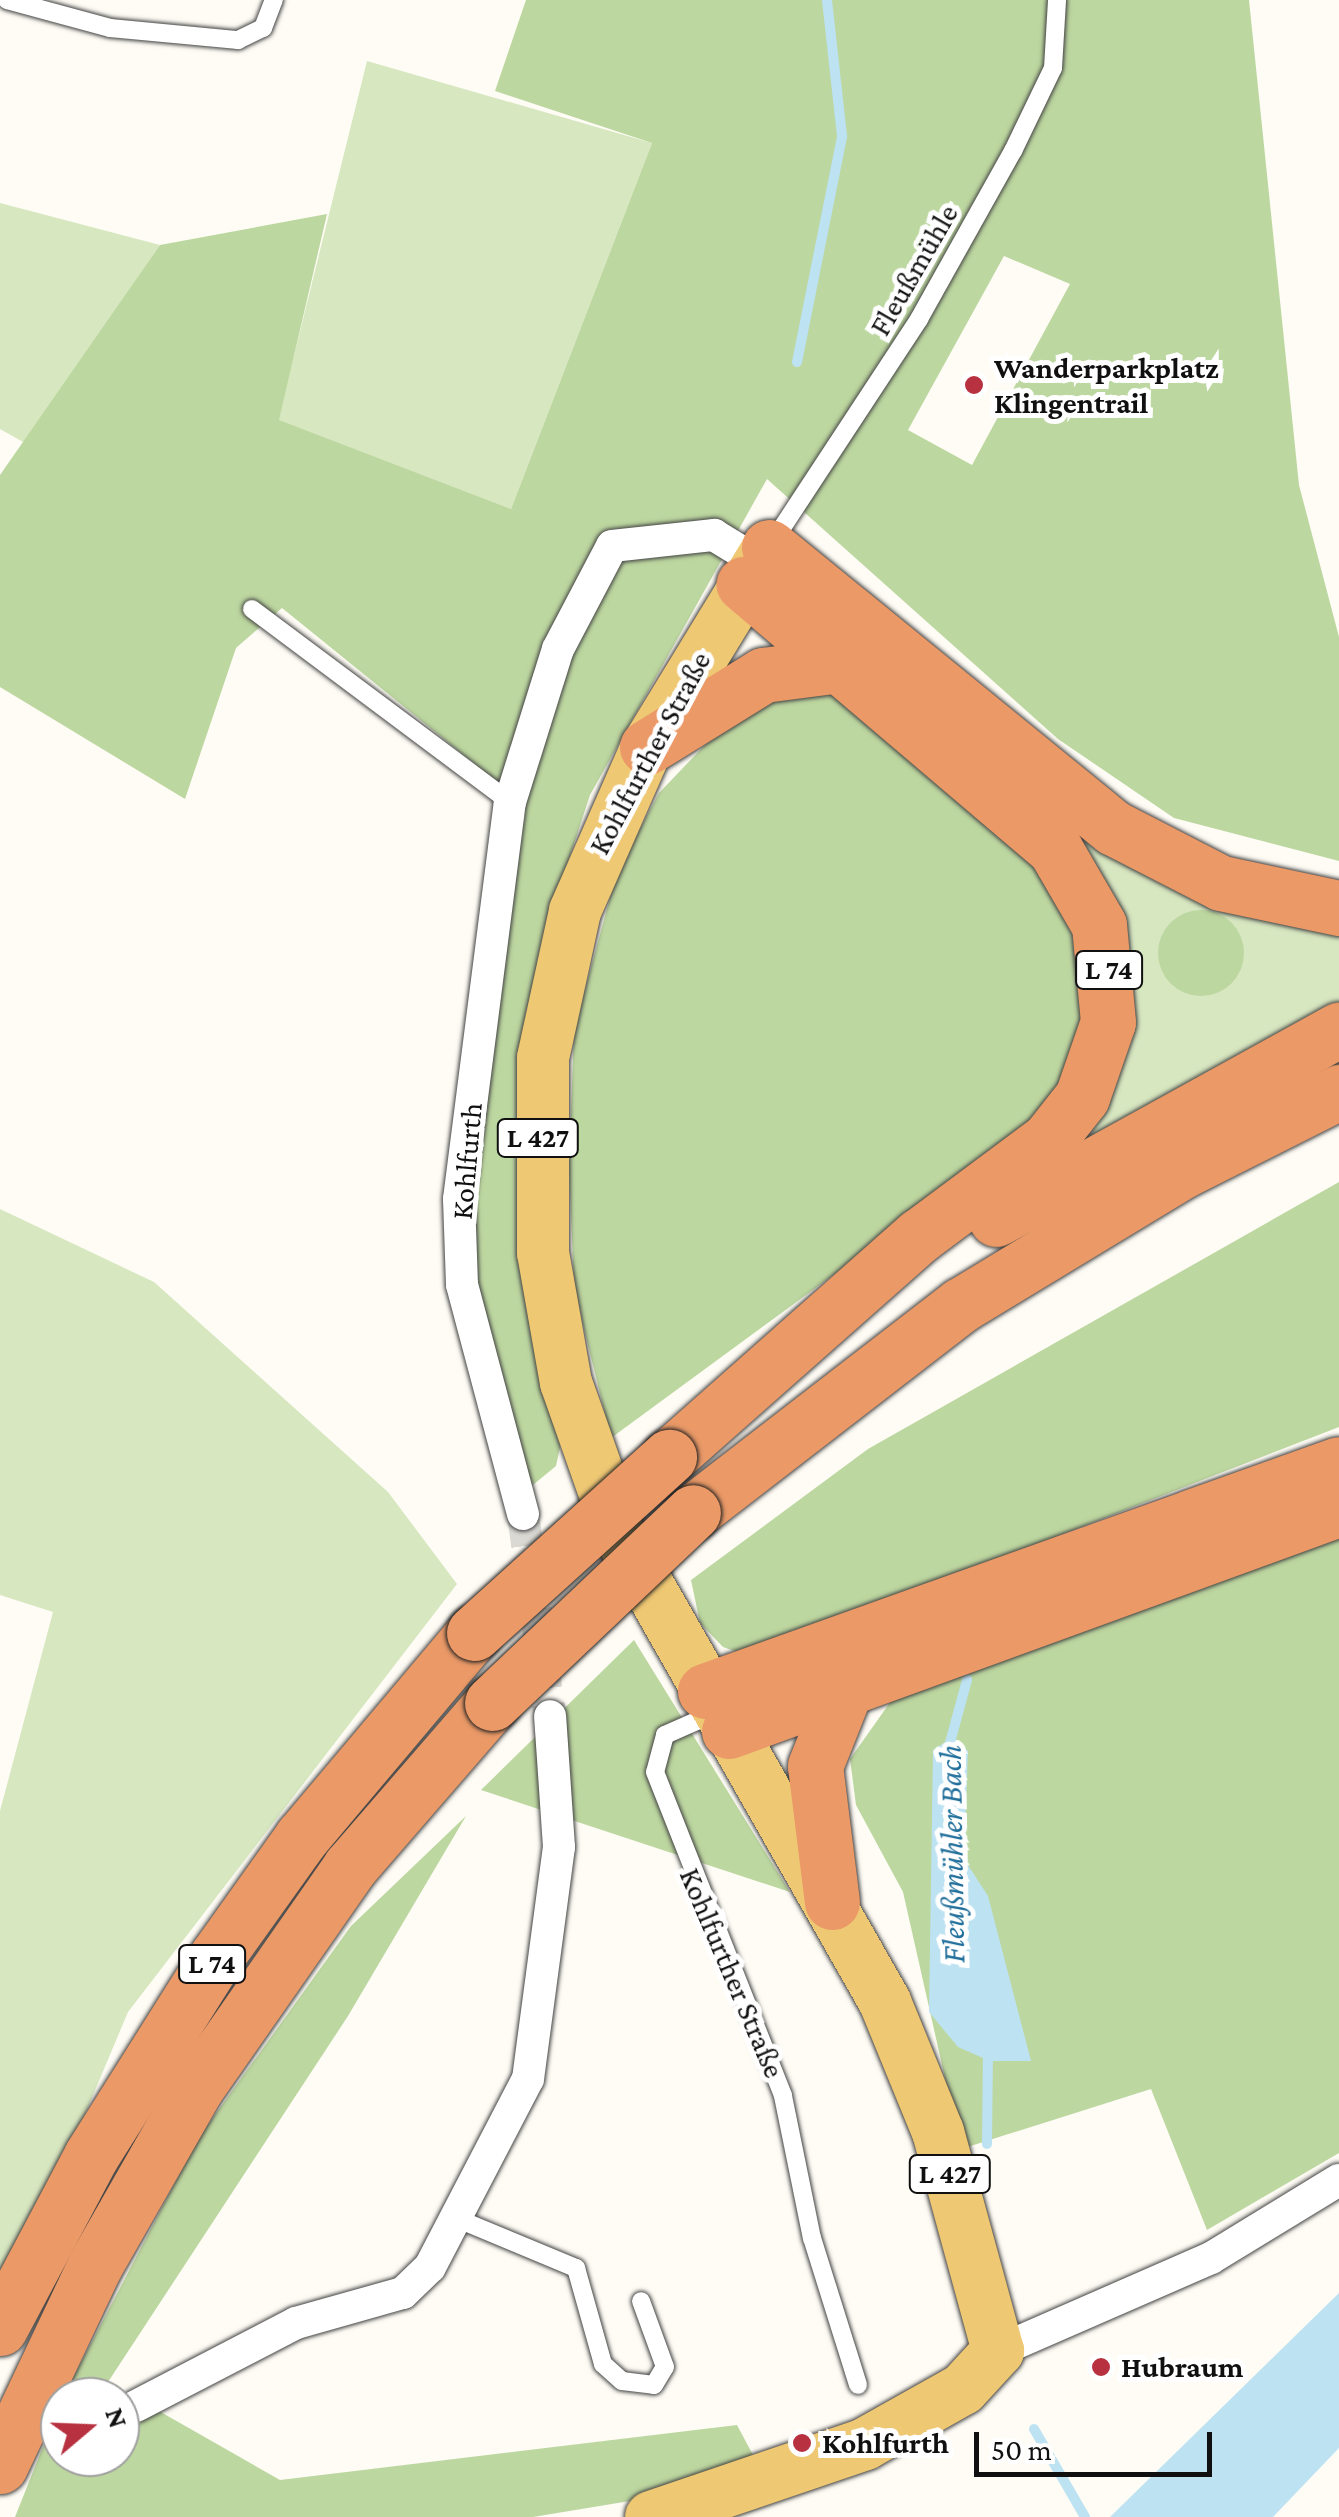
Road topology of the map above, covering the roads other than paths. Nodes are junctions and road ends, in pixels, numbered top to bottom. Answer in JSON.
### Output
{"nodes":[{"id":1,"x":7,"y":0,"type":"edge"},
{"id":2,"x":274,"y":0,"type":"edge"},
{"id":3,"x":1057,"y":0,"type":"edge"},
{"id":4,"x":757,"y":564,"type":"junction"},
{"id":5,"x":252,"y":609,"type":"dead end"},
{"id":6,"x":840,"y":665,"type":"junction"},
{"id":7,"x":647,"y":747,"type":"junction"},
{"id":8,"x":510,"y":802,"type":"junction"},
{"id":9,"x":1339,"y":908,"type":"edge"},
{"id":10,"x":1339,"y":1030,"type":"edge"},
{"id":11,"x":1339,"y":1092,"type":"edge"},
{"id":12,"x":1339,"y":1124,"type":"edge"},
{"id":13,"x":1227,"y":1147,"type":"junction"},
{"id":14,"x":773,"y":1367,"type":"junction"},
{"id":15,"x":1339,"y":1464,"type":"edge"},
{"id":16,"x":1339,"y":1509,"type":"edge"},
{"id":17,"x":522,"y":1514,"type":"tunnel mouth"},
{"id":18,"x":846,"y":1688,"type":"junction"},
{"id":19,"x":717,"y":1711,"type":"junction"},
{"id":20,"x":550,"y":1716,"type":"tunnel mouth"},
{"id":21,"x":832,"y":1902,"type":"junction"},
{"id":22,"x":1339,"y":2180,"type":"edge"},
{"id":23,"x":458,"y":2219,"type":"junction"},
{"id":24,"x":641,"y":2301,"type":"dead end"},
{"id":25,"x":0,"y":2328,"type":"edge"},
{"id":26,"x":998,"y":2351,"type":"junction"},
{"id":27,"x":858,"y":2385,"type":"dead end"},
{"id":28,"x":140,"y":2404,"type":"edge"},
{"id":29,"x":0,"y":2466,"type":"edge"},
{"id":30,"x":651,"y":2517,"type":"edge"}],
"edges":[{"from":1,"to":2,"type":"lane"},
{"from":3,"to":4,"type":"lane","name":"Fleußmühle"},
{"from":4,"to":6,"type":"highway","number":"L 74"},
{"from":4,"to":7,"type":"main road","name":"Kohlfurther Straße","number":"L 427"},
{"from":4,"to":8,"type":"street","name":"Kohlfurth"},
{"from":4,"to":9,"type":"highway"},
{"from":5,"to":8,"type":"lane"},
{"from":6,"to":7,"type":"highway"},
{"from":6,"to":14,"type":"highway","number":"L 74"},
{"from":7,"to":19,"type":"main road","name":"Kohlfurther Straße","number":"L 427"},
{"from":8,"to":17,"type":"street","name":"Kohlfurth"},
{"from":10,"to":14,"type":"highway","number":"L 74"},
{"from":11,"to":13,"type":"highway","number":"L 74"},
{"from":12,"to":13,"type":"highway","number":"L 74"},
{"from":13,"to":29,"type":"highway","number":"L 74","bridge":true},
{"from":14,"to":25,"type":"highway","number":"L 74","bridge":true},
{"from":15,"to":19,"type":"highway"},
{"from":16,"to":18,"type":"highway"},
{"from":18,"to":19,"type":"highway"},
{"from":18,"to":21,"type":"highway"},
{"from":19,"to":21,"type":"main road","name":"Kohlfurther Straße","number":"L 427"},
{"from":19,"to":27,"type":"lane","name":"Kohlfurther Straße"},
{"from":20,"to":23,"type":"street"},
{"from":21,"to":26,"type":"main road","name":"Kohlfurther Straße","number":"L 427"},
{"from":22,"to":26,"type":"street"},
{"from":23,"to":24,"type":"lane"},
{"from":23,"to":28,"type":"street"},
{"from":26,"to":30,"type":"main road"}]}
